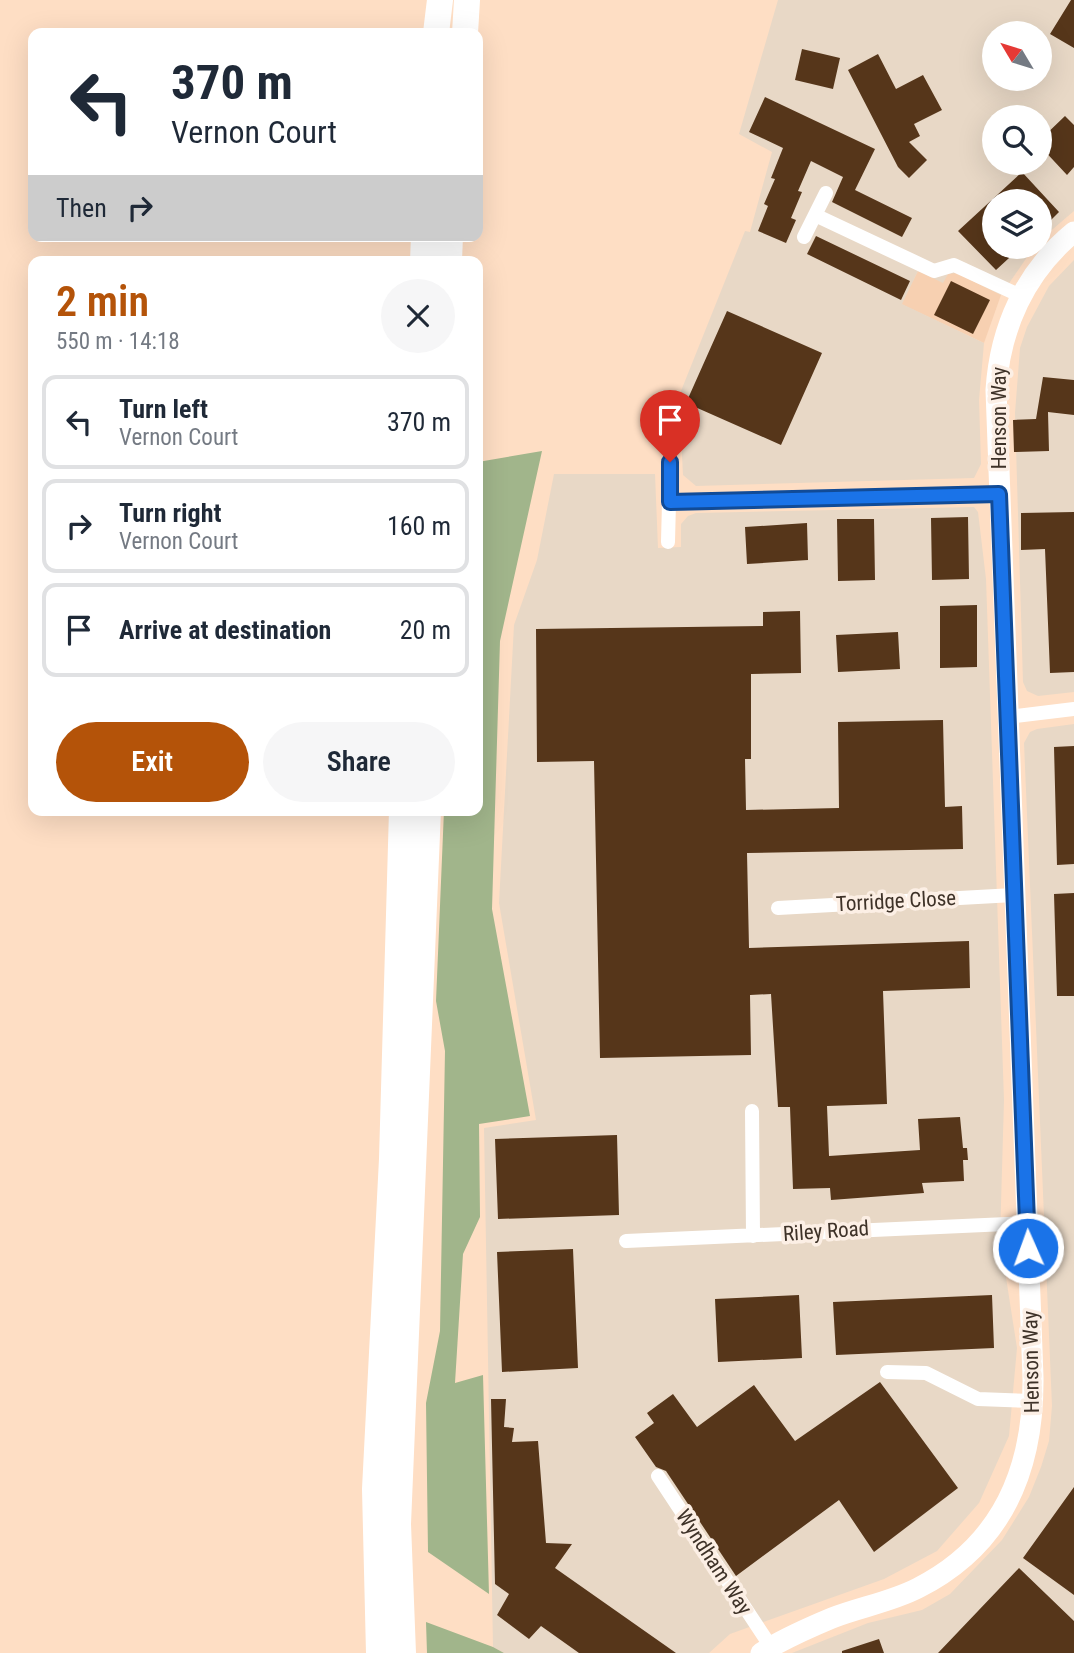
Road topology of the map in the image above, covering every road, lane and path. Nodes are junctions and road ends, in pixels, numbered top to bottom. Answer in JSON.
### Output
{"nodes":[{"id":1,"x":440,"y":0,"type":"edge"},
{"id":2,"x":467,"y":0,"type":"edge"},
{"id":3,"x":437,"y":28,"type":"edge"},
{"id":4,"x":465,"y":28,"type":"edge"},
{"id":5,"x":826,"y":193,"type":"dead end"},
{"id":6,"x":815,"y":215,"type":"junction"},
{"id":7,"x":1074,"y":232,"type":"edge"},
{"id":8,"x":804,"y":237,"type":"dead end"},
{"id":9,"x":1021,"y":296,"type":"junction"},
{"id":10,"x":670,"y":462,"type":"dead end"},
{"id":11,"x":999,"y":494,"type":"junction"},
{"id":12,"x":670,"y":502,"type":"junction"},
{"id":13,"x":668,"y":542,"type":"dead end"},
{"id":14,"x":1074,"y":709,"type":"edge"},
{"id":15,"x":1008,"y":717,"type":"junction"},
{"id":16,"x":402,"y":816,"type":"edge"},
{"id":17,"x":428,"y":816,"type":"edge"},
{"id":18,"x":1014,"y":895,"type":"junction"},
{"id":19,"x":778,"y":908,"type":"dead end"},
{"id":20,"x":752,"y":1111,"type":"dead end"},
{"id":21,"x":1027,"y":1223,"type":"junction"},
{"id":22,"x":753,"y":1236,"type":"junction"},
{"id":23,"x":626,"y":1241,"type":"dead end"},
{"id":24,"x":887,"y":1372,"type":"dead end"},
{"id":25,"x":1033,"y":1401,"type":"junction"},
{"id":26,"x":658,"y":1476,"type":"dead end"},
{"id":27,"x":766,"y":1650,"type":"edge"},
{"id":28,"x":379,"y":1653,"type":"edge"},
{"id":29,"x":403,"y":1653,"type":"edge"}],
"edges":[{"from":1,"to":3,"type":"highway"},
{"from":2,"to":4,"type":"highway"},
{"from":5,"to":6,"type":"street"},
{"from":6,"to":8,"type":"street"},
{"from":6,"to":9,"type":"street"},
{"from":7,"to":9,"type":"street","name":"Henson Way"},
{"from":9,"to":11,"type":"street","name":"Henson Way"},
{"from":10,"to":12,"type":"street"},
{"from":11,"to":12,"type":"street"},
{"from":11,"to":15,"type":"street","name":"Henson Way"},
{"from":12,"to":13,"type":"street"},
{"from":14,"to":15,"type":"street"},
{"from":15,"to":18,"type":"street","name":"Henson Way"},
{"from":16,"to":28,"type":"highway"},
{"from":17,"to":29,"type":"highway"},
{"from":18,"to":19,"type":"street","name":"Torridge Close"},
{"from":18,"to":21,"type":"street","name":"Henson Way"},
{"from":20,"to":22,"type":"street"},
{"from":21,"to":22,"type":"street","name":"Riley Road"},
{"from":21,"to":25,"type":"street","name":"Henson Way"},
{"from":22,"to":23,"type":"street","name":"Riley Road"},
{"from":24,"to":25,"type":"street"},
{"from":25,"to":27,"type":"street","name":"Henson Way"},
{"from":26,"to":27,"type":"street","name":"Wyndham Way"}]}
